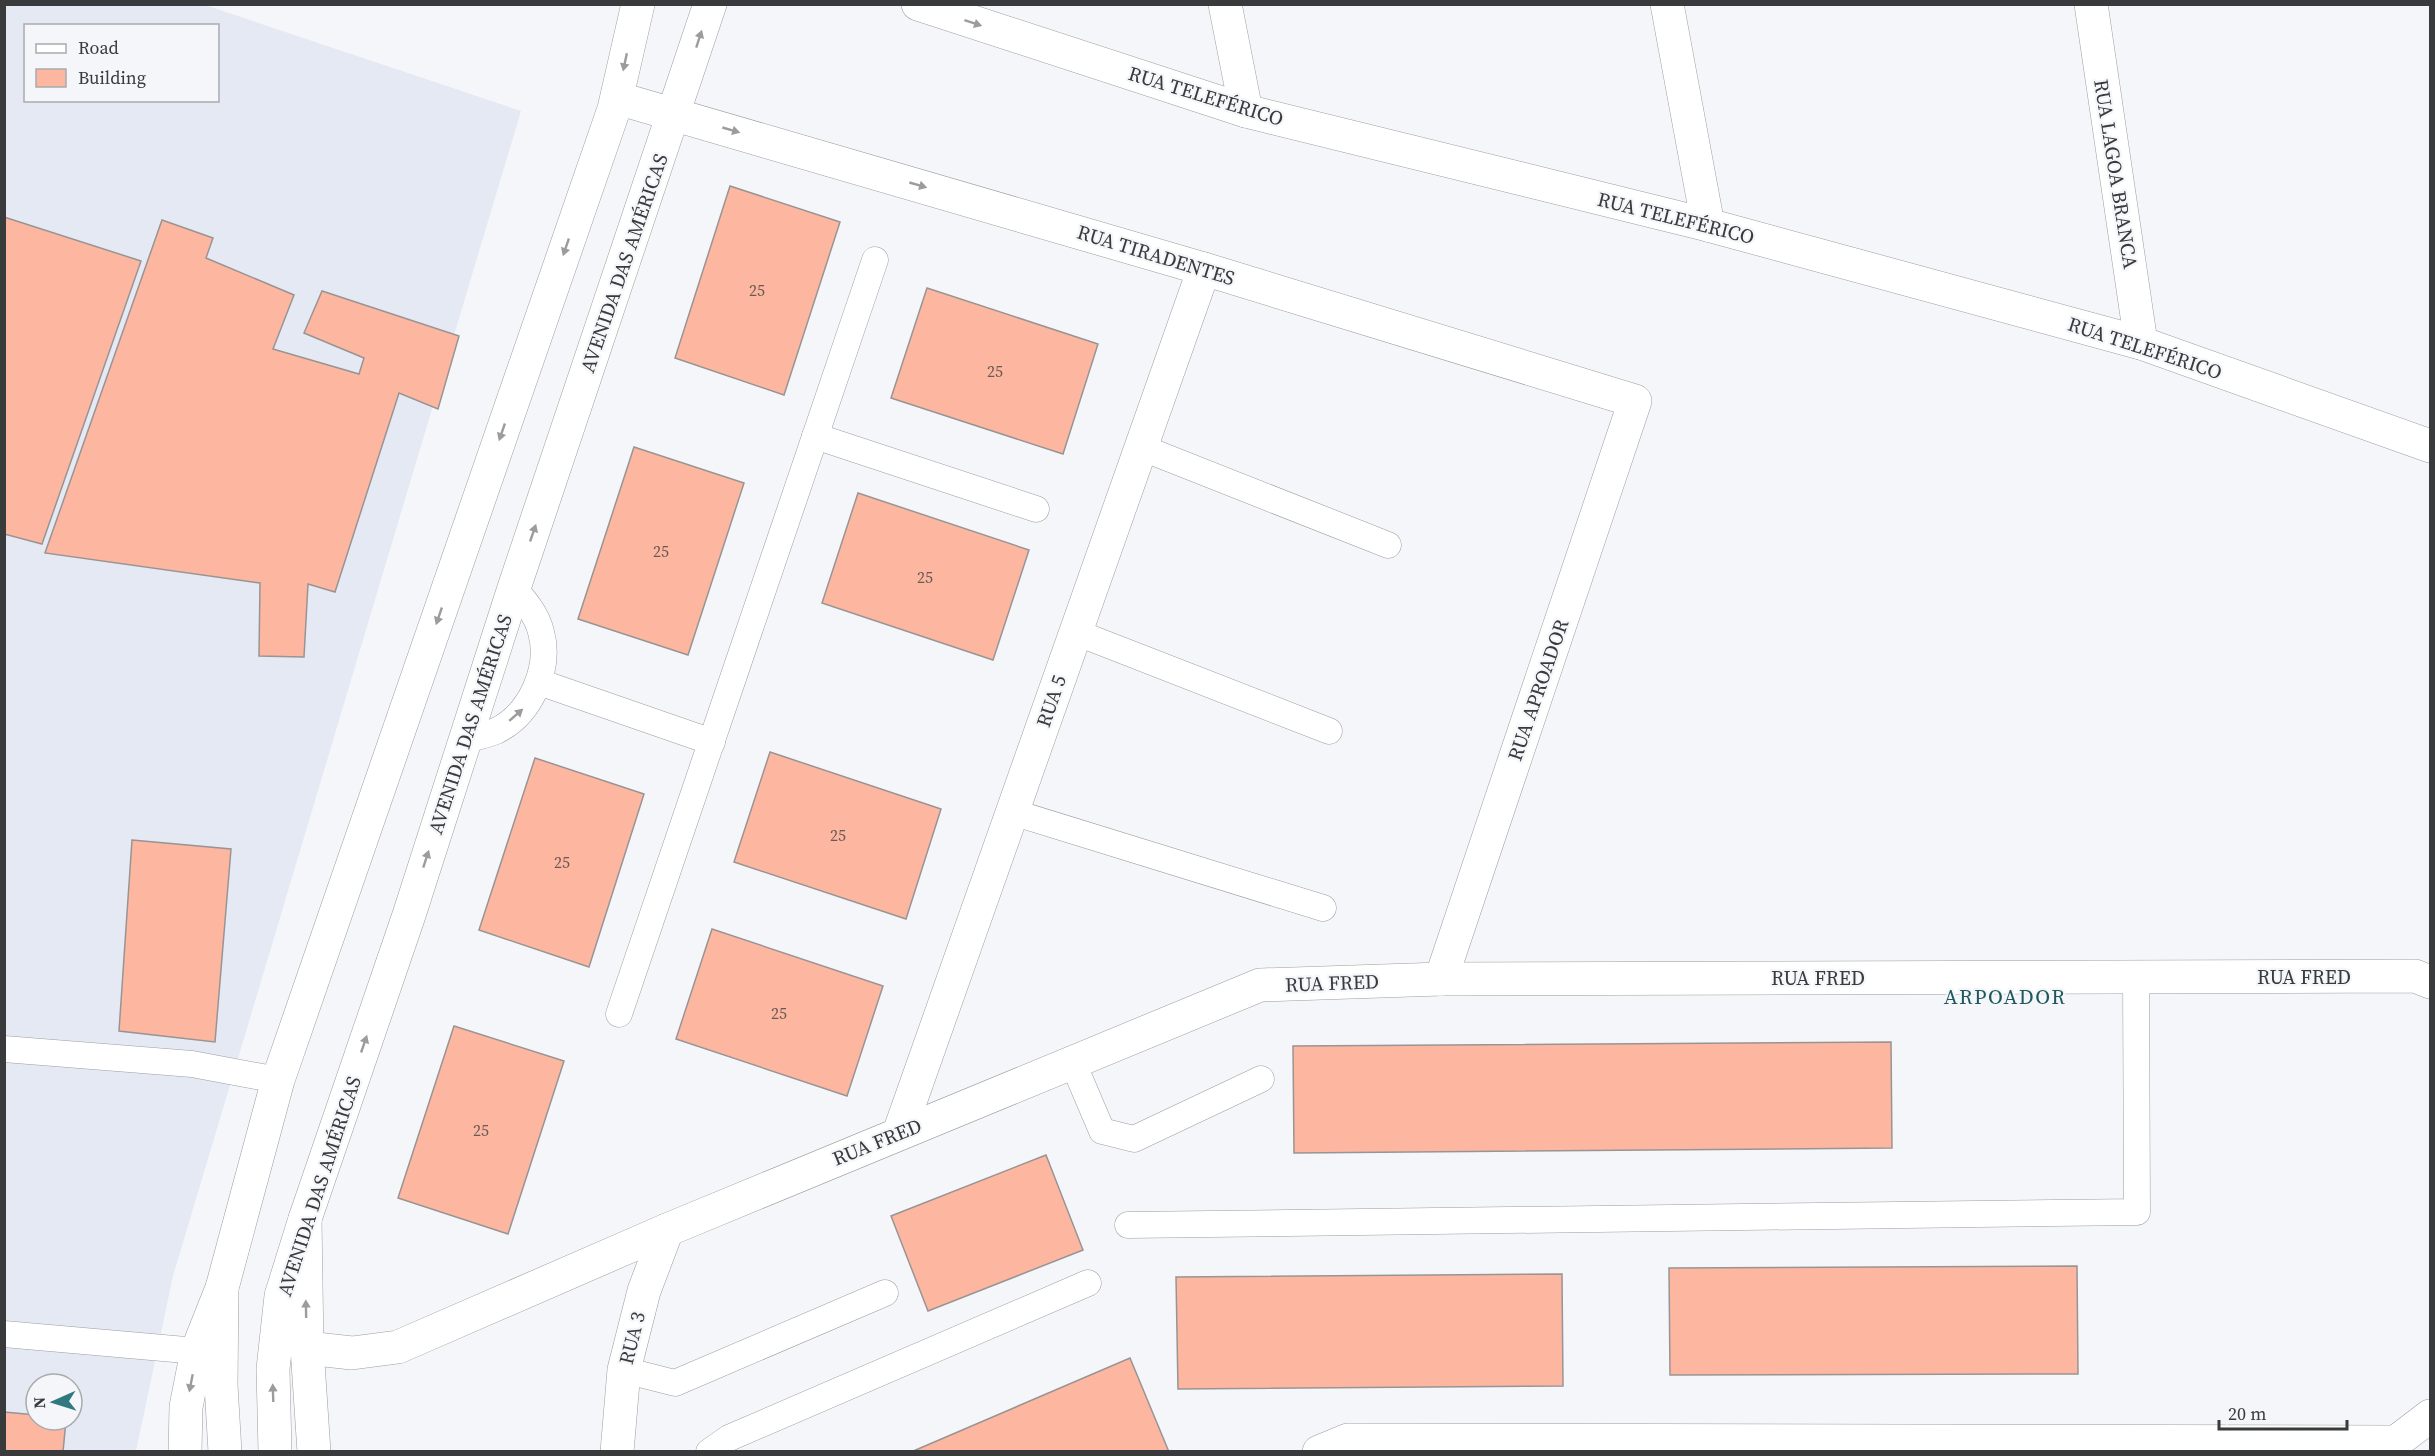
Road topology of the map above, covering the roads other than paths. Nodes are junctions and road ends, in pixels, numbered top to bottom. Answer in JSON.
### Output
{"nodes":[{"id":1,"x":638,"y":4,"type":"edge"},
{"id":2,"x":918,"y":4,"type":"edge"},
{"id":3,"x":1225,"y":4,"type":"edge"},
{"id":4,"x":1667,"y":4,"type":"edge"},
{"id":5,"x":2091,"y":4,"type":"edge"},
{"id":6,"x":703,"y":6,"type":"edge"},
{"id":7,"x":617,"y":98,"type":"junction"},
{"id":8,"x":1246,"y":111,"type":"junction"},
{"id":9,"x":674,"y":113,"type":"junction"},
{"id":10,"x":1708,"y":225,"type":"junction"},
{"id":11,"x":875,"y":260,"type":"dead end"},
{"id":12,"x":1204,"y":269,"type":"junction"},
{"id":13,"x":2142,"y":343,"type":"junction"},
{"id":14,"x":1635,"y":401,"type":"joint"},
{"id":15,"x":815,"y":436,"type":"junction"},
{"id":16,"x":2430,"y":446,"type":"edge"},
{"id":17,"x":1140,"y":447,"type":"junction"},
{"id":18,"x":1036,"y":509,"type":"dead end"},
{"id":19,"x":1388,"y":545,"type":"dead end"},
{"id":20,"x":514,"y":588,"type":"junction"},
{"id":21,"x":1075,"y":632,"type":"junction"},
{"id":22,"x":539,"y":682,"type":"junction"},
{"id":23,"x":1329,"y":731,"type":"dead end"},
{"id":24,"x":465,"y":740,"type":"junction"},
{"id":25,"x":712,"y":742,"type":"junction"},
{"id":26,"x":1012,"y":812,"type":"junction"},
{"id":27,"x":1323,"y":908,"type":"dead end"},
{"id":28,"x":2136,"y":977,"type":"junction"},
{"id":29,"x":1441,"y":979,"type":"junction"},
{"id":30,"x":2430,"y":982,"type":"edge"},
{"id":31,"x":619,"y":1014,"type":"dead end"},
{"id":32,"x":4,"y":1049,"type":"edge"},
{"id":33,"x":1073,"y":1063,"type":"junction"},
{"id":34,"x":1261,"y":1079,"type":"dead end"},
{"id":35,"x":278,"y":1080,"type":"junction"},
{"id":36,"x":898,"y":1133,"type":"junction"},
{"id":37,"x":305,"y":1219,"type":"junction"},
{"id":38,"x":1128,"y":1224,"type":"dead end"},
{"id":39,"x":667,"y":1230,"type":"junction"},
{"id":40,"x":1088,"y":1283,"type":"dead end"},
{"id":41,"x":222,"y":1288,"type":"junction"},
{"id":42,"x":885,"y":1293,"type":"dead end"},
{"id":43,"x":4,"y":1334,"type":"edge"},
{"id":44,"x":307,"y":1348,"type":"junction"},
{"id":45,"x":197,"y":1351,"type":"junction"},
{"id":46,"x":624,"y":1370,"type":"junction"},
{"id":47,"x":2430,"y":1416,"type":"edge"},
{"id":48,"x":185,"y":1452,"type":"edge"},
{"id":49,"x":225,"y":1452,"type":"edge"},
{"id":50,"x":275,"y":1452,"type":"edge"},
{"id":51,"x":314,"y":1452,"type":"edge"},
{"id":52,"x":617,"y":1452,"type":"edge"},
{"id":53,"x":709,"y":1452,"type":"edge"},
{"id":54,"x":1319,"y":1452,"type":"edge"}],
"edges":[{"from":1,"to":7,"type":"street","one_way":true},
{"from":2,"to":8,"type":"street","name":"RUA TELEFÉRICO","one_way":true},
{"from":3,"to":8,"type":"street"},
{"from":4,"to":10,"type":"street"},
{"from":5,"to":13,"type":"street","name":"RUA LAGOA BRANCA"},
{"from":9,"to":6,"type":"street","name":"AVENIDA DAS AMÉRICAS","one_way":true},
{"from":7,"to":9,"type":"street","name":"RUA TIRADENTES"},
{"from":7,"to":35,"type":"street","one_way":true},
{"from":8,"to":10,"type":"street","name":"RUA TELEFÉRICO"},
{"from":9,"to":12,"type":"street","name":"RUA TIRADENTES","one_way":true},
{"from":20,"to":9,"type":"street","name":"AVENIDA DAS AMÉRICAS","one_way":true},
{"from":10,"to":13,"type":"street","name":"RUA TELEFÉRICO"},
{"from":11,"to":15,"type":"lane"},
{"from":12,"to":14,"type":"street","name":"RUA TIRADENTES"},
{"from":12,"to":17,"type":"street","name":"RUA 5"},
{"from":13,"to":16,"type":"street","name":"RUA TELEFÉRICO"},
{"from":14,"to":29,"type":"street","name":"RUA APROADOR"},
{"from":15,"to":18,"type":"lane"},
{"from":15,"to":25,"type":"lane"},
{"from":17,"to":19,"type":"lane"},
{"from":17,"to":21,"type":"street","name":"RUA 5"},
{"from":20,"to":22,"type":"lane"},
{"from":20,"to":24,"type":"street","name":"AVENIDA DAS AMÉRICAS"},
{"from":21,"to":23,"type":"lane"},
{"from":21,"to":26,"type":"street","name":"RUA 5"},
{"from":24,"to":22,"type":"lane","one_way":true},
{"from":22,"to":25,"type":"lane"},
{"from":37,"to":24,"type":"street","name":"AVENIDA DAS AMÉRICAS","one_way":true},
{"from":25,"to":31,"type":"lane"},
{"from":26,"to":27,"type":"lane"},
{"from":26,"to":36,"type":"street","name":"RUA 5"},
{"from":28,"to":29,"type":"street","name":"RUA FRED"},
{"from":28,"to":30,"type":"street","name":"RUA FRED"},
{"from":28,"to":38,"type":"lane"},
{"from":29,"to":33,"type":"street","name":"RUA FRED"},
{"from":32,"to":35,"type":"lane"},
{"from":33,"to":34,"type":"lane"},
{"from":33,"to":36,"type":"street","name":"RUA FRED"},
{"from":35,"to":41,"type":"street"},
{"from":36,"to":39,"type":"street","name":"RUA FRED"},
{"from":44,"to":37,"type":"street","one_way":true},
{"from":50,"to":37,"type":"street","name":"AVENIDA DAS AMÉRICAS","one_way":true},
{"from":39,"to":44,"type":"street","name":"RUA FRED"},
{"from":39,"to":46,"type":"street","name":"RUA 3"},
{"from":40,"to":53,"type":"lane"},
{"from":41,"to":45,"type":"street"},
{"from":41,"to":49,"type":"street"},
{"from":42,"to":46,"type":"lane"},
{"from":43,"to":45,"type":"lane"},
{"from":44,"to":51,"type":"street"},
{"from":45,"to":48,"type":"street","one_way":true},
{"from":46,"to":52,"type":"street","name":"RUA 3"},
{"from":47,"to":54,"type":"street"}]}
